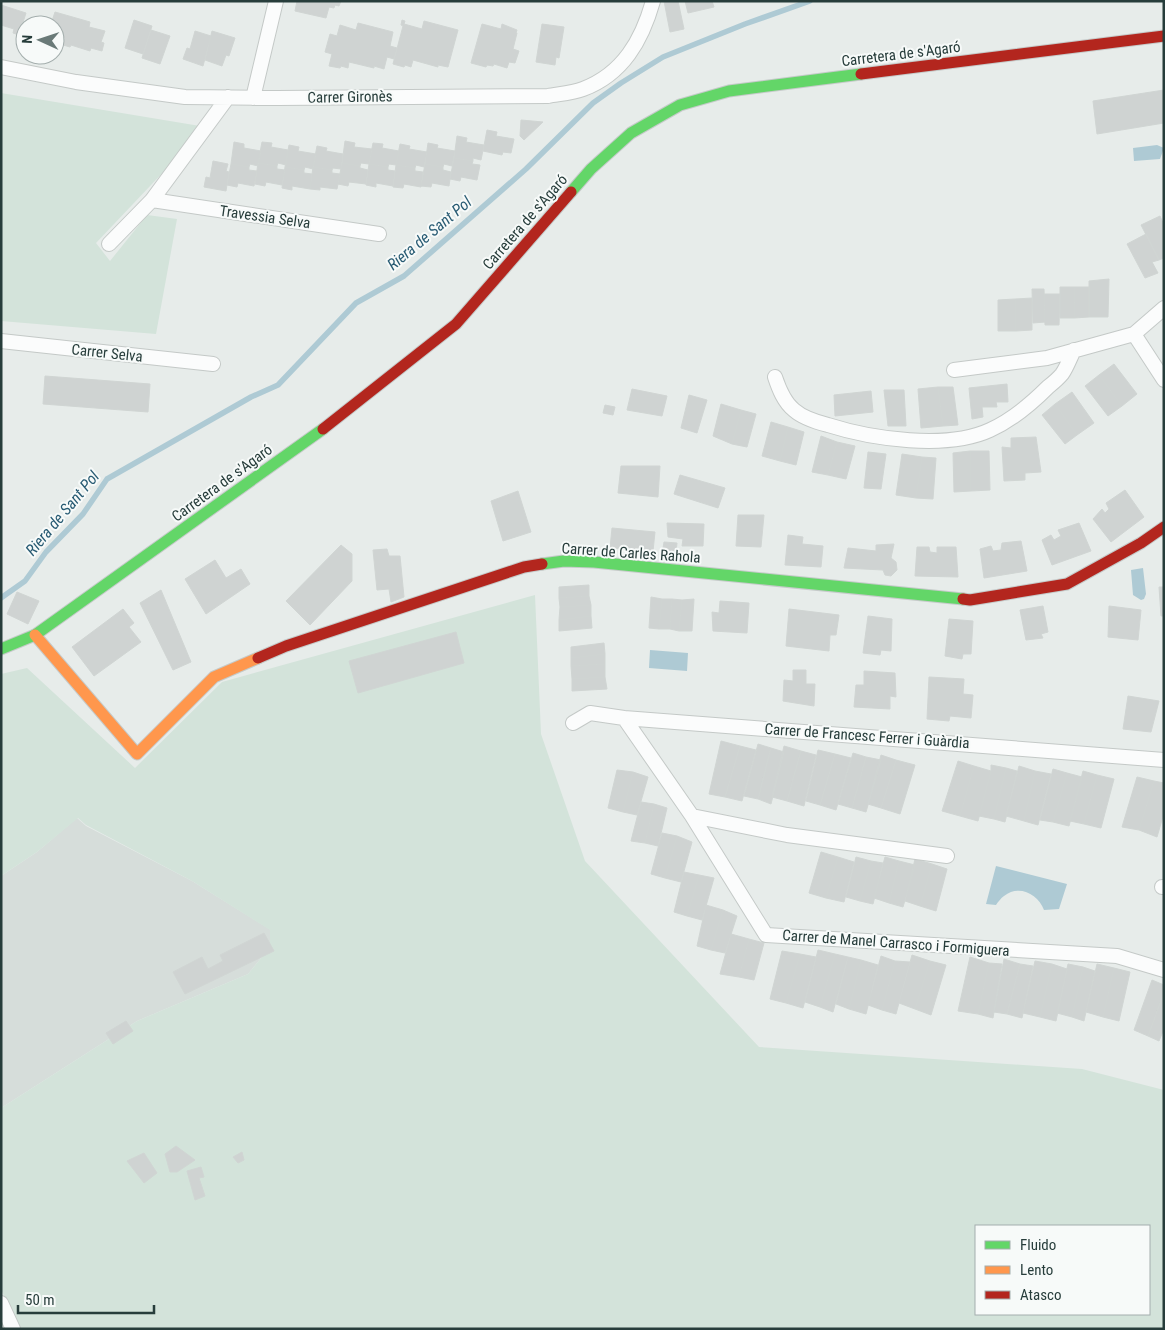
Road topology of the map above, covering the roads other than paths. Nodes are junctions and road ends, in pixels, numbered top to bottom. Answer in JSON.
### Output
{"nodes":[{"id":1,"x":276,"y":1,"type":"edge"},
{"id":2,"x":653,"y":1,"type":"edge"},
{"id":3,"x":1164,"y":36,"type":"edge"},
{"id":4,"x":1,"y":67,"type":"edge"},
{"id":5,"x":228,"y":97,"type":"junction"},
{"id":6,"x":253,"y":98,"type":"junction"},
{"id":7,"x":152,"y":200,"type":"junction"},
{"id":8,"x":379,"y":234,"type":"dead end"},
{"id":9,"x":109,"y":244,"type":"dead end"},
{"id":10,"x":1164,"y":308,"type":"edge"},
{"id":11,"x":1134,"y":334,"type":"junction"},
{"id":12,"x":1,"y":341,"type":"edge"},
{"id":13,"x":1074,"y":350,"type":"junction"},
{"id":14,"x":214,"y":364,"type":"dead end"},
{"id":15,"x":954,"y":370,"type":"dead end"},
{"id":16,"x":776,"y":377,"type":"dead end"},
{"id":17,"x":1164,"y":380,"type":"edge"},
{"id":18,"x":1164,"y":527,"type":"edge"},
{"id":19,"x":35,"y":635,"type":"junction"},
{"id":20,"x":1,"y":649,"type":"edge"},
{"id":21,"x":624,"y":718,"type":"junction"},
{"id":22,"x":573,"y":723,"type":"dead end"},
{"id":23,"x":1164,"y":760,"type":"edge"},
{"id":24,"x":692,"y":816,"type":"junction"},
{"id":25,"x":947,"y":856,"type":"dead end"},
{"id":26,"x":1164,"y":970,"type":"edge"},
{"id":27,"x":1,"y":1303,"type":"edge"},
{"id":28,"x":14,"y":1329,"type":"edge"}],
"edges":[{"from":1,"to":6,"type":"street"},
{"from":2,"to":6,"type":"street","name":"Carrer Gironès"},
{"from":3,"to":19,"type":"street","name":"Carretera de s'Agaró"},
{"from":4,"to":5,"type":"street","name":"Carrer Gironès"},
{"from":5,"to":6,"type":"street","name":"Carrer Gironès"},
{"from":5,"to":7,"type":"street"},
{"from":7,"to":8,"type":"street","name":"Travessia Selva"},
{"from":7,"to":9,"type":"street"},
{"from":10,"to":11,"type":"street"},
{"from":11,"to":13,"type":"street"},
{"from":11,"to":17,"type":"street"},
{"from":12,"to":14,"type":"street","name":"Carrer Selva"},
{"from":13,"to":15,"type":"street"},
{"from":13,"to":16,"type":"street"},
{"from":18,"to":19,"type":"street","name":"Carrer de Carles Rahola"},
{"from":19,"to":20,"type":"street","name":"Carretera de s'Agaró"},
{"from":21,"to":22,"type":"street","name":"Carrer de Francesc Ferrer i Guàrdia"},
{"from":21,"to":23,"type":"street","name":"Carrer de Francesc Ferrer i Guàrdia"},
{"from":21,"to":24,"type":"street","name":"Carrer de Manel Carrasco i Formiguera"},
{"from":24,"to":25,"type":"street"},
{"from":24,"to":26,"type":"street","name":"Carrer de Manel Carrasco i Formiguera"},
{"from":27,"to":28,"type":"street"}]}
